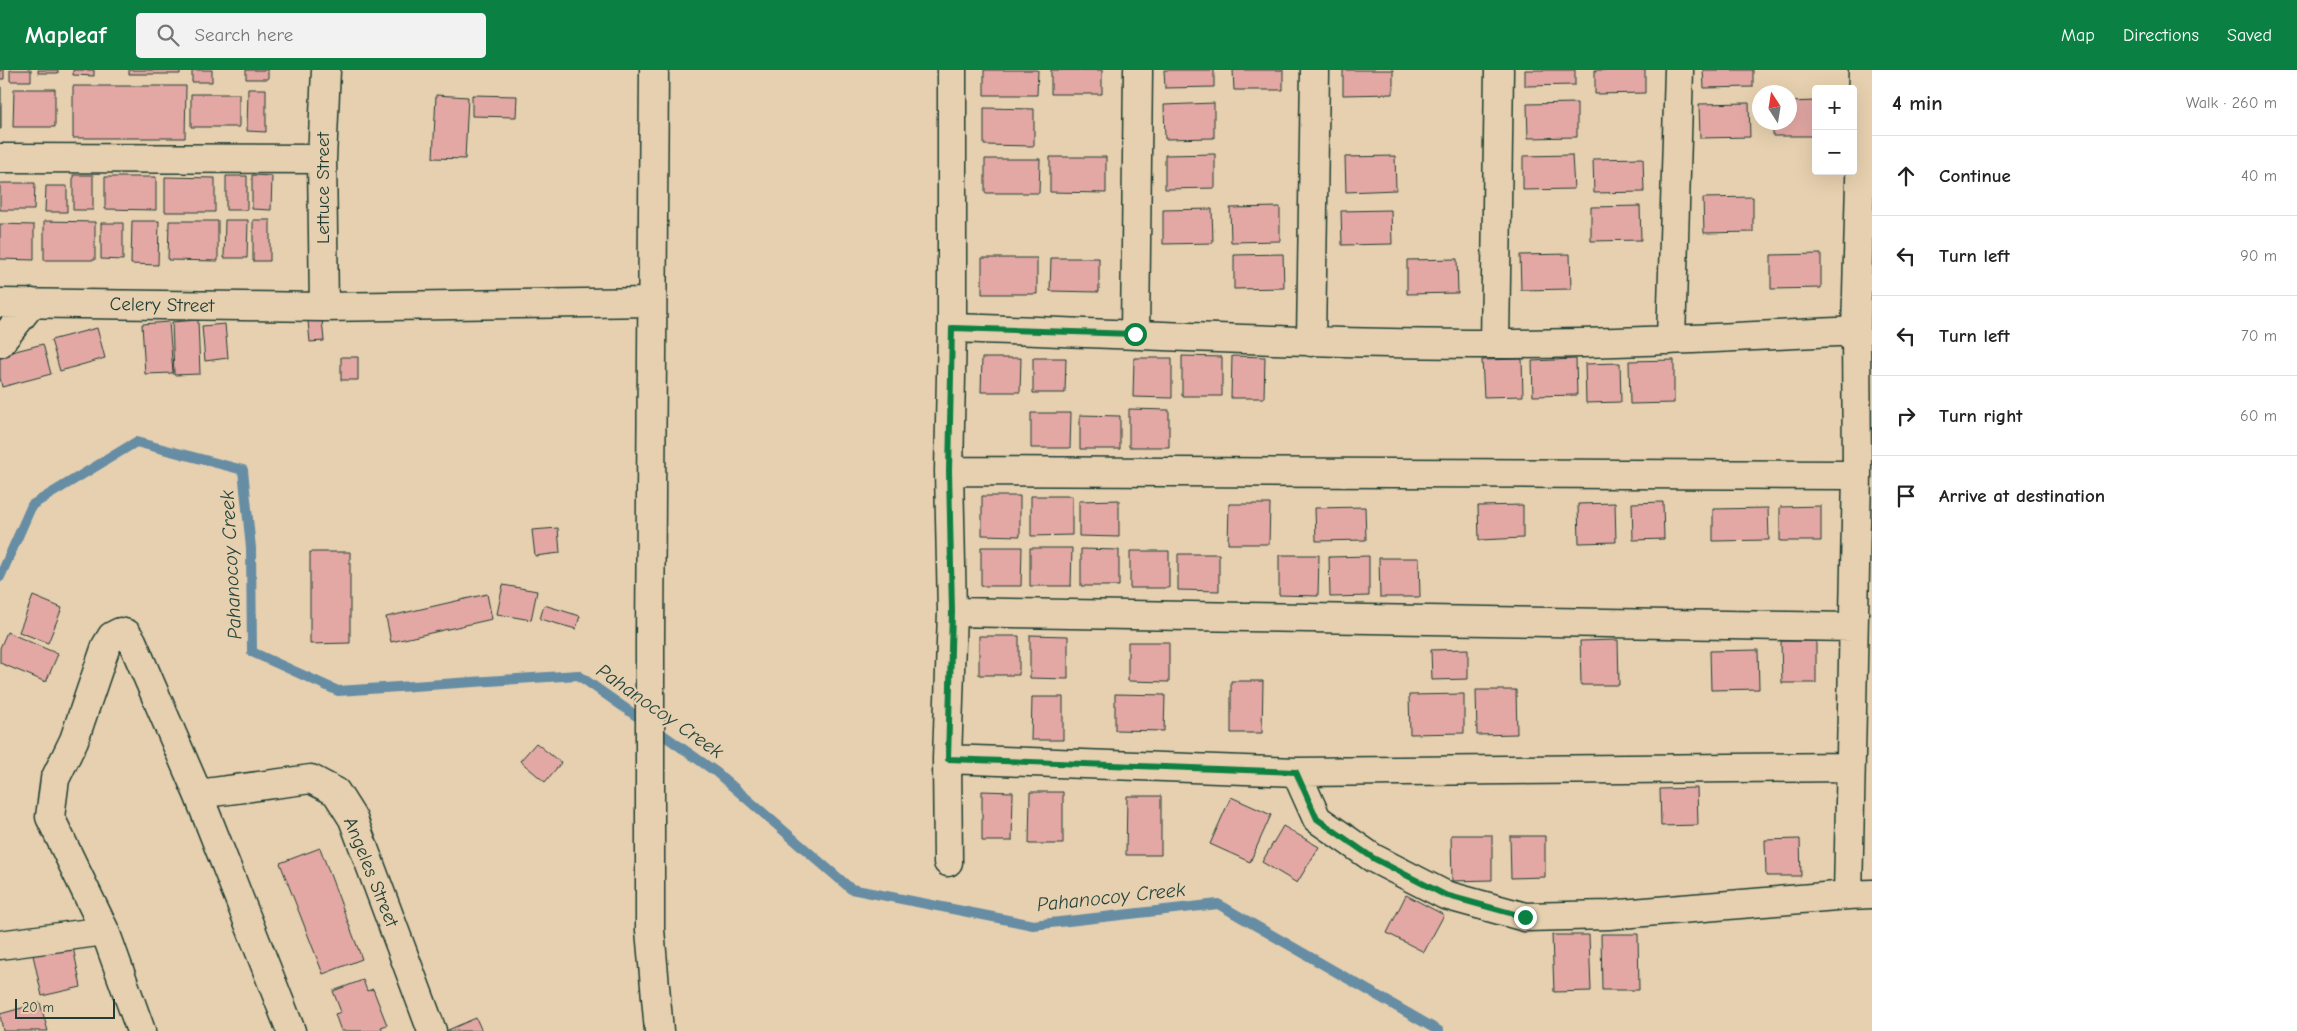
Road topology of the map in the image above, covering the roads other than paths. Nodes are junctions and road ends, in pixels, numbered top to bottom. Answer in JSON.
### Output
{"nodes":[{"id":1,"x":326,"y":70,"type":"edge"},
{"id":2,"x":654,"y":70,"type":"edge"},
{"id":3,"x":952,"y":70,"type":"edge"},
{"id":4,"x":1138,"y":70,"type":"edge"},
{"id":5,"x":1315,"y":70,"type":"edge"},
{"id":6,"x":1499,"y":70,"type":"edge"},
{"id":7,"x":1679,"y":70,"type":"edge"},
{"id":8,"x":1863,"y":70,"type":"edge"},
{"id":9,"x":0,"y":158,"type":"edge"},
{"id":10,"x":322,"y":159,"type":"junction"},
{"id":11,"x":652,"y":302,"type":"junction"},
{"id":12,"x":0,"y":303,"type":"edge"},
{"id":13,"x":32,"y":303,"type":"junction"},
{"id":14,"x":324,"y":306,"type":"junction"},
{"id":15,"x":952,"y":328,"type":"junction"},
{"id":16,"x":1856,"y":331,"type":"junction"},
{"id":17,"x":1135,"y":334,"type":"junction"},
{"id":18,"x":1671,"y":340,"type":"junction"},
{"id":19,"x":1311,"y":342,"type":"junction"},
{"id":20,"x":0,"y":343,"type":"edge"},
{"id":21,"x":1495,"y":344,"type":"junction"},
{"id":22,"x":949,"y":471,"type":"junction"},
{"id":23,"x":1857,"y":475,"type":"junction"},
{"id":24,"x":952,"y":612,"type":"junction"},
{"id":25,"x":1853,"y":627,"type":"junction"},
{"id":26,"x":948,"y":759,"type":"junction"},
{"id":27,"x":1850,"y":767,"type":"junction"},
{"id":28,"x":1296,"y":772,"type":"junction"},
{"id":29,"x":198,"y":794,"type":"junction"},
{"id":30,"x":948,"y":862,"type":"dead end"},
{"id":31,"x":1860,"y":895,"type":"edge"},
{"id":32,"x":105,"y":932,"type":"junction"},
{"id":33,"x":0,"y":945,"type":"edge"},
{"id":34,"x":141,"y":1031,"type":"edge"},
{"id":35,"x":290,"y":1031,"type":"edge"},
{"id":36,"x":432,"y":1031,"type":"edge"},
{"id":37,"x":659,"y":1031,"type":"edge"}],
"edges":[{"from":1,"to":10,"type":"street","name":"Lettuce Street"},
{"from":2,"to":11,"type":"street"},
{"from":3,"to":15,"type":"street"},
{"from":4,"to":17,"type":"street"},
{"from":5,"to":19,"type":"street"},
{"from":6,"to":21,"type":"street"},
{"from":7,"to":18,"type":"street"},
{"from":8,"to":16,"type":"street"},
{"from":9,"to":10,"type":"street"},
{"from":10,"to":14,"type":"street","name":"Lettuce Street"},
{"from":11,"to":14,"type":"street","name":"Celery Street"},
{"from":11,"to":37,"type":"street"},
{"from":12,"to":13,"type":"street","name":"Celery Street"},
{"from":13,"to":14,"type":"street","name":"Celery Street"},
{"from":13,"to":20,"type":"street"},
{"from":15,"to":17,"type":"street"},
{"from":15,"to":22,"type":"street"},
{"from":16,"to":18,"type":"street"},
{"from":16,"to":23,"type":"street"},
{"from":17,"to":19,"type":"street"},
{"from":18,"to":21,"type":"street"},
{"from":19,"to":21,"type":"street"},
{"from":22,"to":23,"type":"street"},
{"from":22,"to":24,"type":"street"},
{"from":23,"to":25,"type":"street"},
{"from":24,"to":25,"type":"street"},
{"from":24,"to":26,"type":"street"},
{"from":25,"to":27,"type":"street"},
{"from":26,"to":28,"type":"street"},
{"from":26,"to":30,"type":"street"},
{"from":27,"to":28,"type":"street"},
{"from":27,"to":31,"type":"street"},
{"from":28,"to":31,"type":"street"},
{"from":29,"to":32,"type":"street"},
{"from":29,"to":35,"type":"street"},
{"from":29,"to":36,"type":"street","name":"Angeles Street"},
{"from":32,"to":33,"type":"street"},
{"from":32,"to":34,"type":"street"}]}
